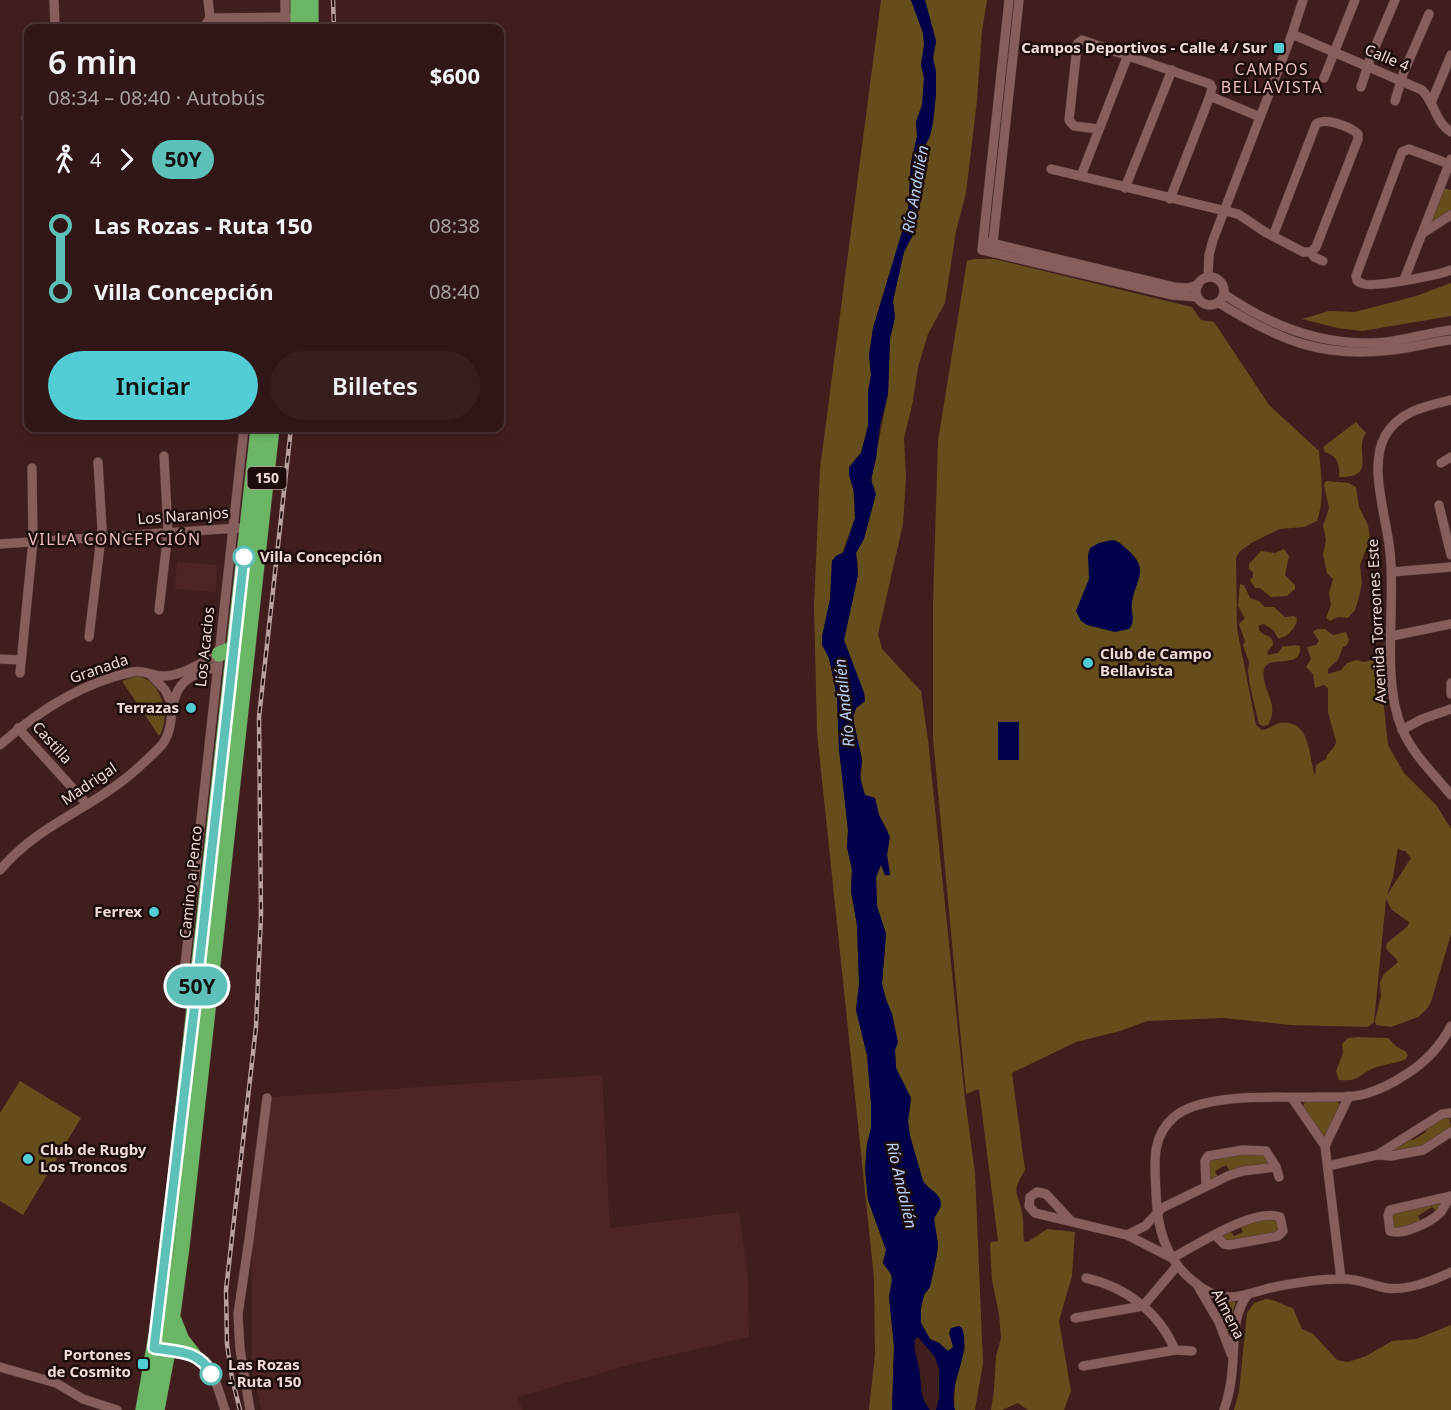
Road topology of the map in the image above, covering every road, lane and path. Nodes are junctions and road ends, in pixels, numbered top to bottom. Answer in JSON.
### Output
{"nodes":[{"id":1,"x":54,"y":0,"type":"edge"},
{"id":2,"x":208,"y":0,"type":"edge"},
{"id":3,"x":285,"y":0,"type":"edge"},
{"id":4,"x":298,"y":0,"type":"edge"},
{"id":5,"x":311,"y":0,"type":"edge"},
{"id":6,"x":1009,"y":0,"type":"edge"},
{"id":7,"x":1019,"y":0,"type":"edge"},
{"id":8,"x":1303,"y":0,"type":"edge"},
{"id":9,"x":1355,"y":0,"type":"edge"},
{"id":10,"x":1395,"y":0,"type":"edge"},
{"id":11,"x":1429,"y":14,"type":"dead end"},
{"id":12,"x":210,"y":18,"type":"junction"},
{"id":13,"x":301,"y":22,"type":"edge"},
{"id":14,"x":55,"y":24,"type":"edge"},
{"id":15,"x":206,"y":24,"type":"edge"},
{"id":16,"x":1292,"y":34,"type":"junction"},
{"id":17,"x":1334,"y":52,"type":"junction"},
{"id":18,"x":1128,"y":55,"type":"junction"},
{"id":19,"x":1451,"y":55,"type":"edge"},
{"id":20,"x":1368,"y":66,"type":"junction"},
{"id":21,"x":1172,"y":70,"type":"junction"},
{"id":22,"x":1324,"y":78,"type":"dead end"},
{"id":23,"x":1401,"y":81,"type":"junction"},
{"id":24,"x":1361,"y":87,"type":"dead end"},
{"id":25,"x":1210,"y":96,"type":"junction"},
{"id":26,"x":1395,"y":101,"type":"dead end"},
{"id":27,"x":1431,"y":102,"type":"junction"},
{"id":28,"x":1260,"y":117,"type":"junction"},
{"id":29,"x":1099,"y":129,"type":"junction"},
{"id":30,"x":1451,"y":132,"type":"edge"},
{"id":31,"x":1450,"y":161,"type":"edge"},
{"id":32,"x":1051,"y":169,"type":"dead end"},
{"id":33,"x":1081,"y":176,"type":"junction"},
{"id":34,"x":1446,"y":185,"type":"edge"},
{"id":35,"x":1125,"y":188,"type":"junction"},
{"id":36,"x":1170,"y":199,"type":"junction"},
{"id":37,"x":1224,"y":210,"type":"junction"},
{"id":38,"x":1451,"y":215,"type":"edge"},
{"id":39,"x":1422,"y":234,"type":"junction"},
{"id":40,"x":1273,"y":236,"type":"junction"},
{"id":41,"x":992,"y":248,"type":"junction"},
{"id":42,"x":1311,"y":252,"type":"junction"},
{"id":43,"x":1323,"y":261,"type":"dead end"},
{"id":44,"x":1451,"y":270,"type":"edge"},
{"id":45,"x":1208,"y":277,"type":"junction"},
{"id":46,"x":1404,"y":280,"type":"junction"},
{"id":47,"x":1198,"y":285,"type":"junction"},
{"id":48,"x":1197,"y":297,"type":"junction"},
{"id":49,"x":1222,"y":298,"type":"junction"},
{"id":50,"x":1451,"y":330,"type":"edge"},
{"id":51,"x":1451,"y":340,"type":"edge"},
{"id":52,"x":1451,"y":400,"type":"edge"},
{"id":53,"x":244,"y":432,"type":"edge"},
{"id":54,"x":258,"y":432,"type":"edge"},
{"id":55,"x":271,"y":432,"type":"edge"},
{"id":56,"x":164,"y":456,"type":"dead end"},
{"id":57,"x":1451,"y":457,"type":"edge"},
{"id":58,"x":98,"y":462,"type":"dead end"},
{"id":59,"x":1451,"y":465,"type":"edge"},
{"id":60,"x":32,"y":468,"type":"dead end"},
{"id":61,"x":1439,"y":505,"type":"dead end"},
{"id":62,"x":1446,"y":517,"type":"edge"},
{"id":63,"x":247,"y":528,"type":"junction"},
{"id":64,"x":168,"y":532,"type":"junction"},
{"id":65,"x":102,"y":537,"type":"junction"},
{"id":66,"x":33,"y":541,"type":"junction"},
{"id":67,"x":0,"y":544,"type":"edge"},
{"id":68,"x":1451,"y":555,"type":"edge"},
{"id":69,"x":1451,"y":567,"type":"edge"},
{"id":70,"x":1392,"y":572,"type":"junction"},
{"id":71,"x":159,"y":610,"type":"dead end"},
{"id":72,"x":1451,"y":624,"type":"edge"},
{"id":73,"x":1392,"y":636,"type":"junction"},
{"id":74,"x":89,"y":637,"type":"dead end"},
{"id":75,"x":234,"y":648,"type":"junction"},
{"id":76,"x":0,"y":658,"type":"edge"},
{"id":77,"x":21,"y":660,"type":"junction"},
{"id":78,"x":218,"y":660,"type":"junction"},
{"id":79,"x":20,"y":673,"type":"dead end"},
{"id":80,"x":150,"y":674,"type":"junction"},
{"id":81,"x":1451,"y":683,"type":"edge"},
{"id":82,"x":1451,"y":694,"type":"edge"},
{"id":83,"x":172,"y":706,"type":"junction"},
{"id":84,"x":1451,"y":709,"type":"edge"},
{"id":85,"x":18,"y":728,"type":"junction"},
{"id":86,"x":1402,"y":730,"type":"junction"},
{"id":87,"x":0,"y":745,"type":"edge"},
{"id":88,"x":1451,"y":795,"type":"edge"},
{"id":89,"x":87,"y":804,"type":"junction"},
{"id":90,"x":0,"y":870,"type":"edge"},
{"id":91,"x":192,"y":982,"type":"junction"},
{"id":92,"x":1451,"y":1026,"type":"edge"},
{"id":93,"x":1349,"y":1096,"type":"junction"},
{"id":94,"x":267,"y":1098,"type":"dead end"},
{"id":95,"x":1292,"y":1098,"type":"junction"},
{"id":96,"x":1451,"y":1108,"type":"edge"},
{"id":97,"x":1451,"y":1113,"type":"edge"},
{"id":98,"x":1451,"y":1132,"type":"edge"},
{"id":99,"x":1326,"y":1146,"type":"junction"},
{"id":100,"x":1377,"y":1155,"type":"junction"},
{"id":101,"x":1328,"y":1166,"type":"junction"},
{"id":102,"x":1276,"y":1167,"type":"junction"},
{"id":103,"x":1279,"y":1177,"type":"dead end"},
{"id":104,"x":1206,"y":1186,"type":"junction"},
{"id":105,"x":1451,"y":1196,"type":"edge"},
{"id":106,"x":1157,"y":1213,"type":"junction"},
{"id":107,"x":1071,"y":1221,"type":"dead end"},
{"id":108,"x":1127,"y":1236,"type":"junction"},
{"id":109,"x":1216,"y":1236,"type":"junction"},
{"id":110,"x":1175,"y":1262,"type":"junction"},
{"id":111,"x":1451,"y":1272,"type":"edge"},
{"id":112,"x":1086,"y":1278,"type":"dead end"},
{"id":113,"x":1341,"y":1279,"type":"junction"},
{"id":114,"x":1196,"y":1284,"type":"junction"},
{"id":115,"x":1248,"y":1294,"type":"junction"},
{"id":116,"x":1143,"y":1306,"type":"junction"},
{"id":117,"x":173,"y":1317,"type":"junction"},
{"id":118,"x":1075,"y":1318,"type":"dead end"},
{"id":119,"x":161,"y":1350,"type":"junction"},
{"id":120,"x":1175,"y":1350,"type":"junction"},
{"id":121,"x":1192,"y":1351,"type":"dead end"},
{"id":122,"x":193,"y":1354,"type":"junction"},
{"id":123,"x":1233,"y":1358,"type":"junction"},
{"id":124,"x":1083,"y":1366,"type":"dead end"},
{"id":125,"x":0,"y":1367,"type":"edge"},
{"id":126,"x":117,"y":1410,"type":"edge"},
{"id":127,"x":143,"y":1410,"type":"edge"},
{"id":128,"x":157,"y":1410,"type":"edge"},
{"id":129,"x":225,"y":1410,"type":"edge"},
{"id":130,"x":250,"y":1410,"type":"edge"},
{"id":131,"x":1224,"y":1410,"type":"edge"}],
"edges":[{"from":1,"to":14,"type":"street"},
{"from":2,"to":12,"type":"street"},
{"from":3,"to":13,"type":"street"},
{"from":4,"to":13,"type":"highway"},
{"from":5,"to":13,"type":"highway"},
{"from":6,"to":41,"type":"street"},
{"from":7,"to":41,"type":"street"},
{"from":8,"to":16,"type":"street"},
{"from":9,"to":17,"type":"street"},
{"from":10,"to":20,"type":"street"},
{"from":11,"to":23,"type":"street"},
{"from":12,"to":13,"type":"street"},
{"from":12,"to":15,"type":"street"},
{"from":16,"to":17,"type":"street","name":"Calle 4"},
{"from":16,"to":28,"type":"street"},
{"from":17,"to":20,"type":"street","name":"Calle 4"},
{"from":17,"to":22,"type":"street"},
{"from":18,"to":21,"type":"street"},
{"from":18,"to":29,"type":"street"},
{"from":18,"to":29,"type":"street"},
{"from":19,"to":27,"type":"street"},
{"from":20,"to":23,"type":"street","name":"Calle 4"},
{"from":20,"to":24,"type":"street"},
{"from":21,"to":25,"type":"street"},
{"from":21,"to":35,"type":"street"},
{"from":23,"to":26,"type":"street"},
{"from":23,"to":27,"type":"street","name":"Calle 4"},
{"from":25,"to":28,"type":"street"},
{"from":25,"to":36,"type":"street"},
{"from":27,"to":30,"type":"street","name":"Calle 4"},
{"from":28,"to":37,"type":"street"},
{"from":29,"to":33,"type":"street"},
{"from":31,"to":34,"type":"street"},
{"from":31,"to":46,"type":"street"},
{"from":32,"to":33,"type":"street"},
{"from":33,"to":35,"type":"street"},
{"from":34,"to":39,"type":"street"},
{"from":35,"to":36,"type":"street"},
{"from":36,"to":37,"type":"street"},
{"from":37,"to":40,"type":"street"},
{"from":37,"to":45,"type":"street"},
{"from":38,"to":39,"type":"street"},
{"from":39,"to":46,"type":"street"},
{"from":40,"to":42,"type":"street"},
{"from":40,"to":42,"type":"street"},
{"from":41,"to":47,"type":"street"},
{"from":41,"to":48,"type":"street"},
{"from":42,"to":43,"type":"street"},
{"from":44,"to":46,"type":"street"},
{"from":45,"to":47,"type":"street"},
{"from":45,"to":49,"type":"street"},
{"from":47,"to":48,"type":"street"},
{"from":48,"to":49,"type":"street"},
{"from":49,"to":50,"type":"street"},
{"from":49,"to":51,"type":"street"},
{"from":52,"to":70,"type":"street","name":"Avenida Torreones Este"},
{"from":53,"to":63,"type":"street","name":"Los Acacios"},
{"from":54,"to":63,"type":"highway","name":"Camino a Penco","number":"150"},
{"from":55,"to":63,"type":"highway","name":"Camino a Penco","number":"150"},
{"from":56,"to":64,"type":"street"},
{"from":57,"to":59,"type":"street"},
{"from":58,"to":65,"type":"street"},
{"from":60,"to":66,"type":"street"},
{"from":61,"to":62,"type":"street"},
{"from":62,"to":68,"type":"street"},
{"from":63,"to":64,"type":"street","name":"Los Naranjos"},
{"from":63,"to":75,"type":"highway","name":"Camino a Penco","number":"150"},
{"from":63,"to":78,"type":"street","name":"Los Acacios"},
{"from":63,"to":117,"type":"highway","name":"Camino a Penco","number":"150"},
{"from":64,"to":65,"type":"street","name":"Los Naranjos"},
{"from":64,"to":71,"type":"street"},
{"from":65,"to":66,"type":"street","name":"Los Naranjos"},
{"from":65,"to":74,"type":"street"},
{"from":66,"to":67,"type":"street","name":"Los Naranjos"},
{"from":66,"to":77,"type":"street"},
{"from":69,"to":70,"type":"street"},
{"from":70,"to":73,"type":"street","name":"Avenida Torreones Este"},
{"from":72,"to":73,"type":"street"},
{"from":73,"to":86,"type":"street","name":"Avenida Torreones Este"},
{"from":75,"to":78,"type":"highway"},
{"from":75,"to":91,"type":"highway","name":"Camino a Penco","number":"150"},
{"from":76,"to":77,"type":"street"},
{"from":77,"to":79,"type":"street"},
{"from":78,"to":80,"type":"street","name":"Granada"},
{"from":78,"to":83,"type":"street","name":"Madrigal"},
{"from":78,"to":91,"type":"street","name":"Los Acacios"},
{"from":80,"to":83,"type":"street"},
{"from":80,"to":85,"type":"street","name":"Granada"},
{"from":81,"to":82,"type":"street"},
{"from":83,"to":89,"type":"street","name":"Madrigal"},
{"from":84,"to":86,"type":"street"},
{"from":85,"to":87,"type":"street","name":"Granada"},
{"from":85,"to":89,"type":"street","name":"Castilla"},
{"from":86,"to":88,"type":"street","name":"Avenida Torreones Este"},
{"from":89,"to":90,"type":"street","name":"Madrigal"},
{"from":91,"to":119,"type":"highway","name":"Camino a Penco","number":"150"},
{"from":92,"to":93,"type":"street"},
{"from":93,"to":95,"type":"street"},
{"from":93,"to":99,"type":"street"},
{"from":94,"to":130,"type":"street"},
{"from":95,"to":99,"type":"street"},
{"from":95,"to":106,"type":"street"},
{"from":96,"to":97,"type":"street"},
{"from":97,"to":100,"type":"street"},
{"from":98,"to":100,"type":"street"},
{"from":99,"to":101,"type":"street"},
{"from":100,"to":101,"type":"street"},
{"from":101,"to":113,"type":"street"},
{"from":102,"to":103,"type":"street"},
{"from":102,"to":104,"type":"street"},
{"from":102,"to":104,"type":"street"},
{"from":104,"to":106,"type":"street"},
{"from":105,"to":105,"type":"street"},
{"from":106,"to":108,"type":"street"},
{"from":106,"to":110,"type":"street"},
{"from":107,"to":108,"type":"street"},
{"from":108,"to":110,"type":"street"},
{"from":109,"to":109,"type":"street"},
{"from":109,"to":110,"type":"street"},
{"from":110,"to":114,"type":"street"},
{"from":110,"to":116,"type":"street"},
{"from":111,"to":113,"type":"street"},
{"from":112,"to":116,"type":"street"},
{"from":113,"to":115,"type":"street"},
{"from":114,"to":115,"type":"street"},
{"from":114,"to":123,"type":"street","name":"Almena"},
{"from":115,"to":123,"type":"street","name":"Almena"},
{"from":116,"to":118,"type":"street"},
{"from":116,"to":120,"type":"street"},
{"from":117,"to":119,"type":"highway","name":"Camino a Penco","number":"150"},
{"from":117,"to":122,"type":"highway"},
{"from":119,"to":122,"type":"street"},
{"from":119,"to":127,"type":"highway","name":"Camino a Penco","number":"150"},
{"from":119,"to":128,"type":"highway","name":"Camino a Penco","number":"150"},
{"from":120,"to":121,"type":"street"},
{"from":120,"to":124,"type":"street"},
{"from":122,"to":129,"type":"street"},
{"from":123,"to":131,"type":"street","name":"Almena"},
{"from":125,"to":126,"type":"street"}]}
